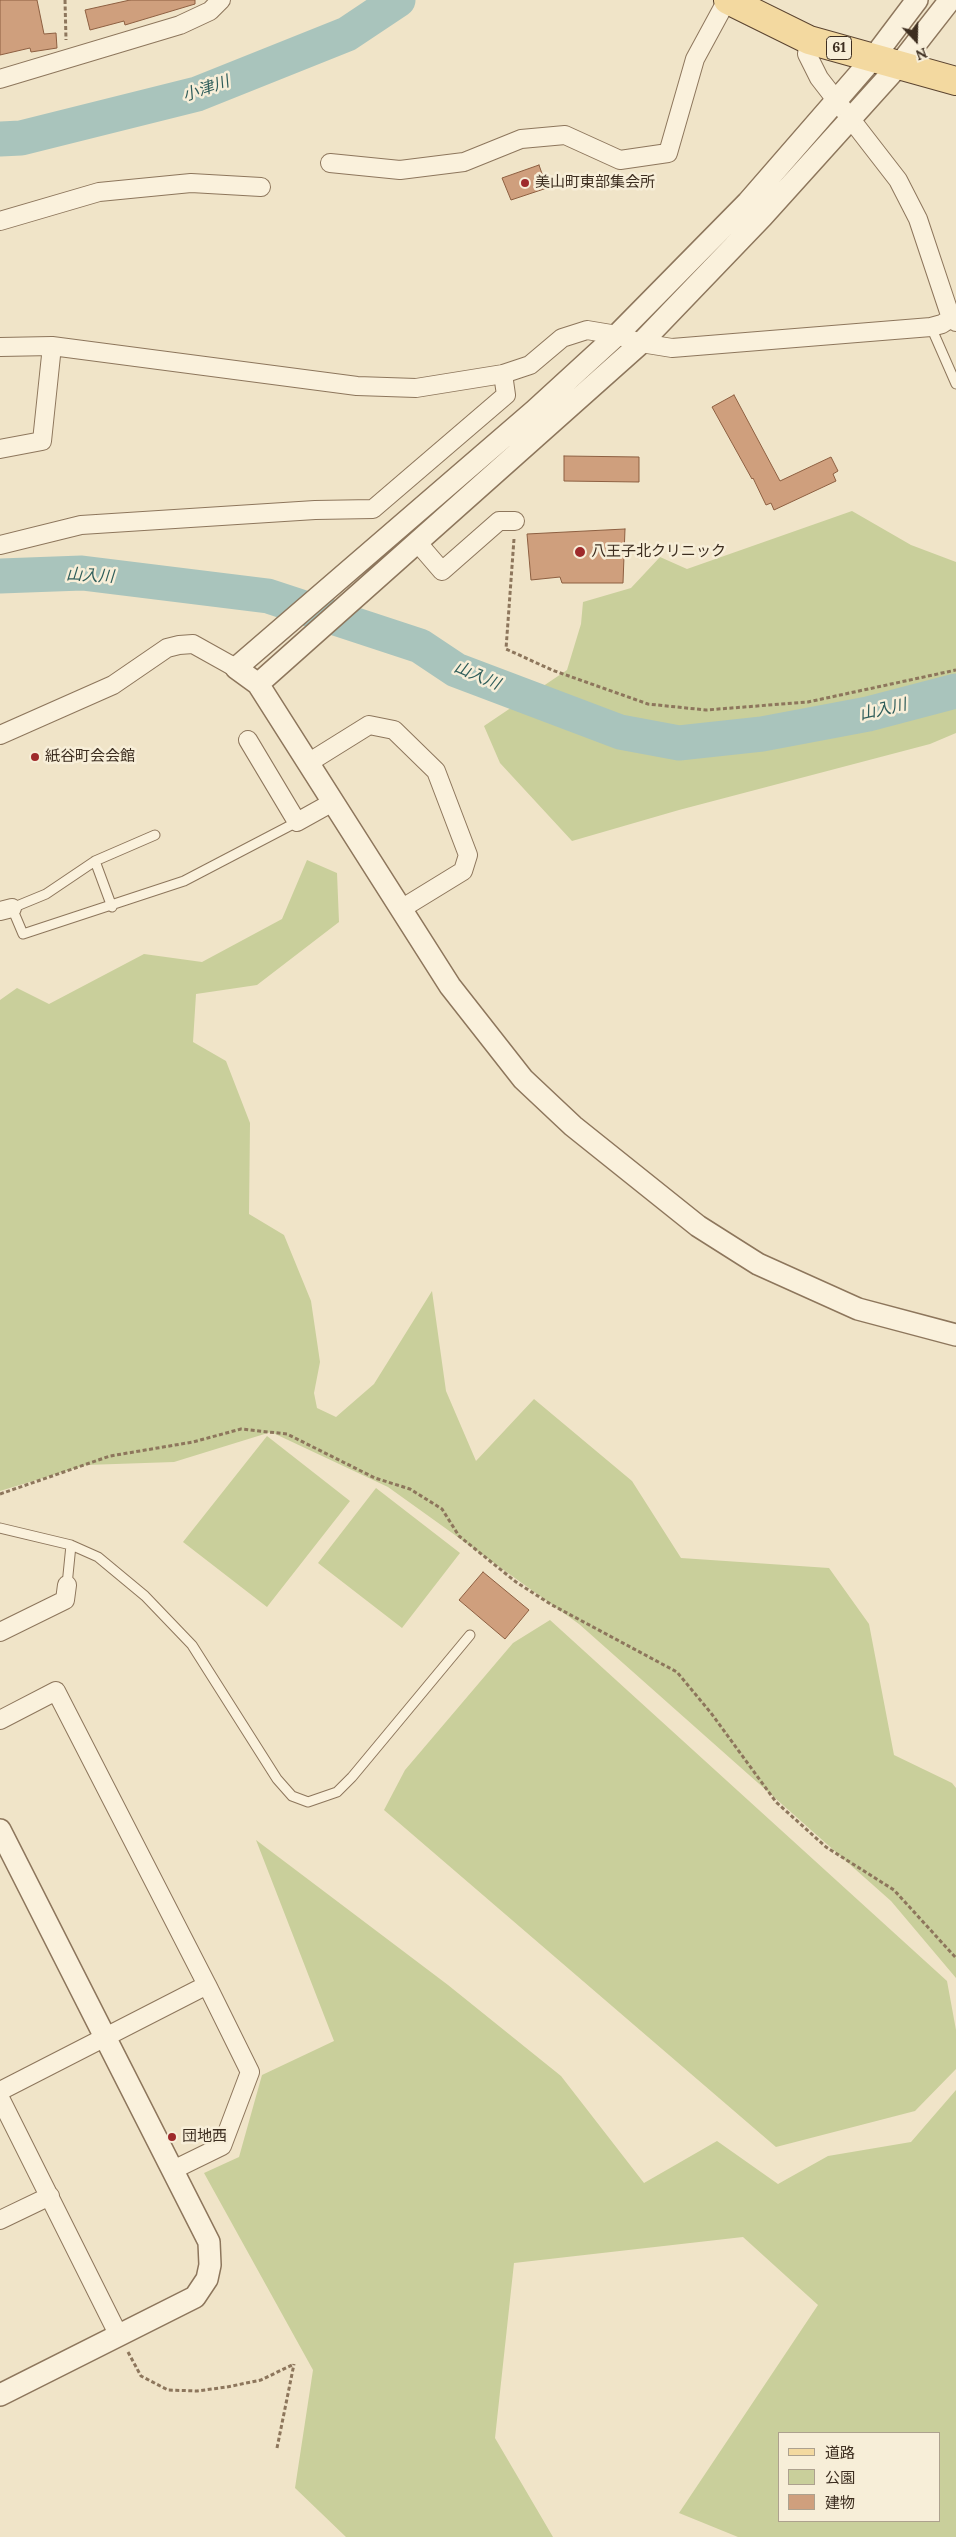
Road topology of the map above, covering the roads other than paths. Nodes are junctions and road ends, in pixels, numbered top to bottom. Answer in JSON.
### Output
{"nodes":[{"id":1,"x":221,"y":0,"type":"edge"},
{"id":2,"x":728,"y":0,"type":"edge"},
{"id":3,"x":917,"y":0,"type":"edge"},
{"id":4,"x":950,"y":0,"type":"edge"},
{"id":5,"x":809,"y":40,"type":"junction"},
{"id":6,"x":874,"y":57,"type":"junction"},
{"id":7,"x":900,"y":64,"type":"junction"},
{"id":8,"x":0,"y":79,"type":"edge"},
{"id":9,"x":956,"y":81,"type":"edge"},
{"id":10,"x":836,"y":101,"type":"junction"},
{"id":11,"x":850,"y":119,"type":"junction"},
{"id":12,"x":330,"y":163,"type":"dead end"},
{"id":13,"x":261,"y":187,"type":"dead end"},
{"id":14,"x":0,"y":221,"type":"edge"},
{"id":15,"x":954,"y":320,"type":"edge"},
{"id":16,"x":931,"y":327,"type":"junction"},
{"id":17,"x":617,"y":335,"type":"junction"},
{"id":18,"x":641,"y":343,"type":"junction"},
{"id":19,"x":52,"y":346,"type":"junction"},
{"id":20,"x":0,"y":347,"type":"edge"},
{"id":21,"x":503,"y":374,"type":"junction"},
{"id":22,"x":956,"y":384,"type":"edge"},
{"id":23,"x":0,"y":449,"type":"edge"},
{"id":24,"x":514,"y":521,"type":"road end"},
{"id":25,"x":417,"y":542,"type":"junction"},
{"id":26,"x":0,"y":545,"type":"edge"},
{"id":27,"x":236,"y":668,"type":"junction"},
{"id":28,"x":258,"y":684,"type":"junction"},
{"id":29,"x":0,"y":735,"type":"edge"},
{"id":30,"x":248,"y":740,"type":"dead end"},
{"id":31,"x":308,"y":763,"type":"junction"},
{"id":32,"x":333,"y":802,"type":"junction"},
{"id":33,"x":297,"y":822,"type":"junction"},
{"id":34,"x":155,"y":835,"type":"dead end"},
{"id":35,"x":95,"y":861,"type":"junction"},
{"id":36,"x":112,"y":907,"type":"junction"},
{"id":37,"x":6,"y":909,"type":"edge"},
{"id":38,"x":400,"y":909,"type":"junction"},
{"id":39,"x":956,"y":1335,"type":"edge"},
{"id":40,"x":0,"y":1528,"type":"edge"},
{"id":41,"x":70,"y":1545,"type":"junction"},
{"id":42,"x":67,"y":1585,"type":"joint"},
{"id":43,"x":0,"y":1632,"type":"edge"},
{"id":44,"x":470,"y":1634,"type":"dead end"},
{"id":45,"x":0,"y":1720,"type":"edge"},
{"id":46,"x":0,"y":1830,"type":"edge"},
{"id":47,"x":207,"y":1985,"type":"junction"},
{"id":48,"x":105,"y":2039,"type":"junction"},
{"id":49,"x":0,"y":2091,"type":"edge"},
{"id":50,"x":0,"y":2098,"type":"edge"},
{"id":51,"x":173,"y":2170,"type":"junction"},
{"id":52,"x":50,"y":2196,"type":"junction"},
{"id":53,"x":0,"y":2220,"type":"edge"},
{"id":54,"x":119,"y":2336,"type":"junction"},
{"id":55,"x":0,"y":2395,"type":"edge"}],
"edges":[{"from":1,"to":8,"type":"street"},
{"from":2,"to":5,"type":"main road","number":"61"},
{"from":2,"to":12,"type":"street"},
{"from":3,"to":6,"type":"street"},
{"from":4,"to":7,"type":"street"},
{"from":5,"to":6,"type":"main road","number":"61"},
{"from":5,"to":10,"type":"street"},
{"from":6,"to":7,"type":"main road","number":"61"},
{"from":6,"to":10,"type":"street"},
{"from":7,"to":9,"type":"main road","number":"61"},
{"from":7,"to":11,"type":"street"},
{"from":10,"to":11,"type":"street"},
{"from":10,"to":17,"type":"street"},
{"from":11,"to":15,"type":"street"},
{"from":11,"to":18,"type":"street"},
{"from":13,"to":14,"type":"street"},
{"from":15,"to":16,"type":"street"},
{"from":16,"to":18,"type":"street"},
{"from":16,"to":22,"type":"lane"},
{"from":17,"to":18,"type":"street"},
{"from":17,"to":21,"type":"street"},
{"from":17,"to":27,"type":"street"},
{"from":18,"to":25,"type":"street"},
{"from":19,"to":20,"type":"street"},
{"from":19,"to":21,"type":"street"},
{"from":19,"to":23,"type":"street"},
{"from":21,"to":26,"type":"street"},
{"from":24,"to":25,"type":"street"},
{"from":25,"to":28,"type":"street"},
{"from":27,"to":28,"type":"street"},
{"from":27,"to":29,"type":"street"},
{"from":28,"to":31,"type":"street"},
{"from":30,"to":33,"type":"street"},
{"from":31,"to":32,"type":"street"},
{"from":31,"to":38,"type":"street"},
{"from":32,"to":33,"type":"street"},
{"from":32,"to":38,"type":"street"},
{"from":33,"to":36,"type":"lane"},
{"from":34,"to":35,"type":"lane"},
{"from":35,"to":36,"type":"lane"},
{"from":35,"to":37,"type":"lane"},
{"from":36,"to":37,"type":"lane"},
{"from":38,"to":39,"type":"street"},
{"from":40,"to":41,"type":"lane"},
{"from":41,"to":42,"type":"lane"},
{"from":41,"to":44,"type":"lane"},
{"from":42,"to":43,"type":"street"},
{"from":45,"to":47,"type":"street"},
{"from":46,"to":48,"type":"street"},
{"from":47,"to":48,"type":"street"},
{"from":47,"to":51,"type":"street"},
{"from":48,"to":49,"type":"street"},
{"from":48,"to":51,"type":"street"},
{"from":50,"to":52,"type":"street"},
{"from":51,"to":54,"type":"street"},
{"from":52,"to":53,"type":"street"},
{"from":52,"to":54,"type":"street"},
{"from":54,"to":55,"type":"street"}]}
